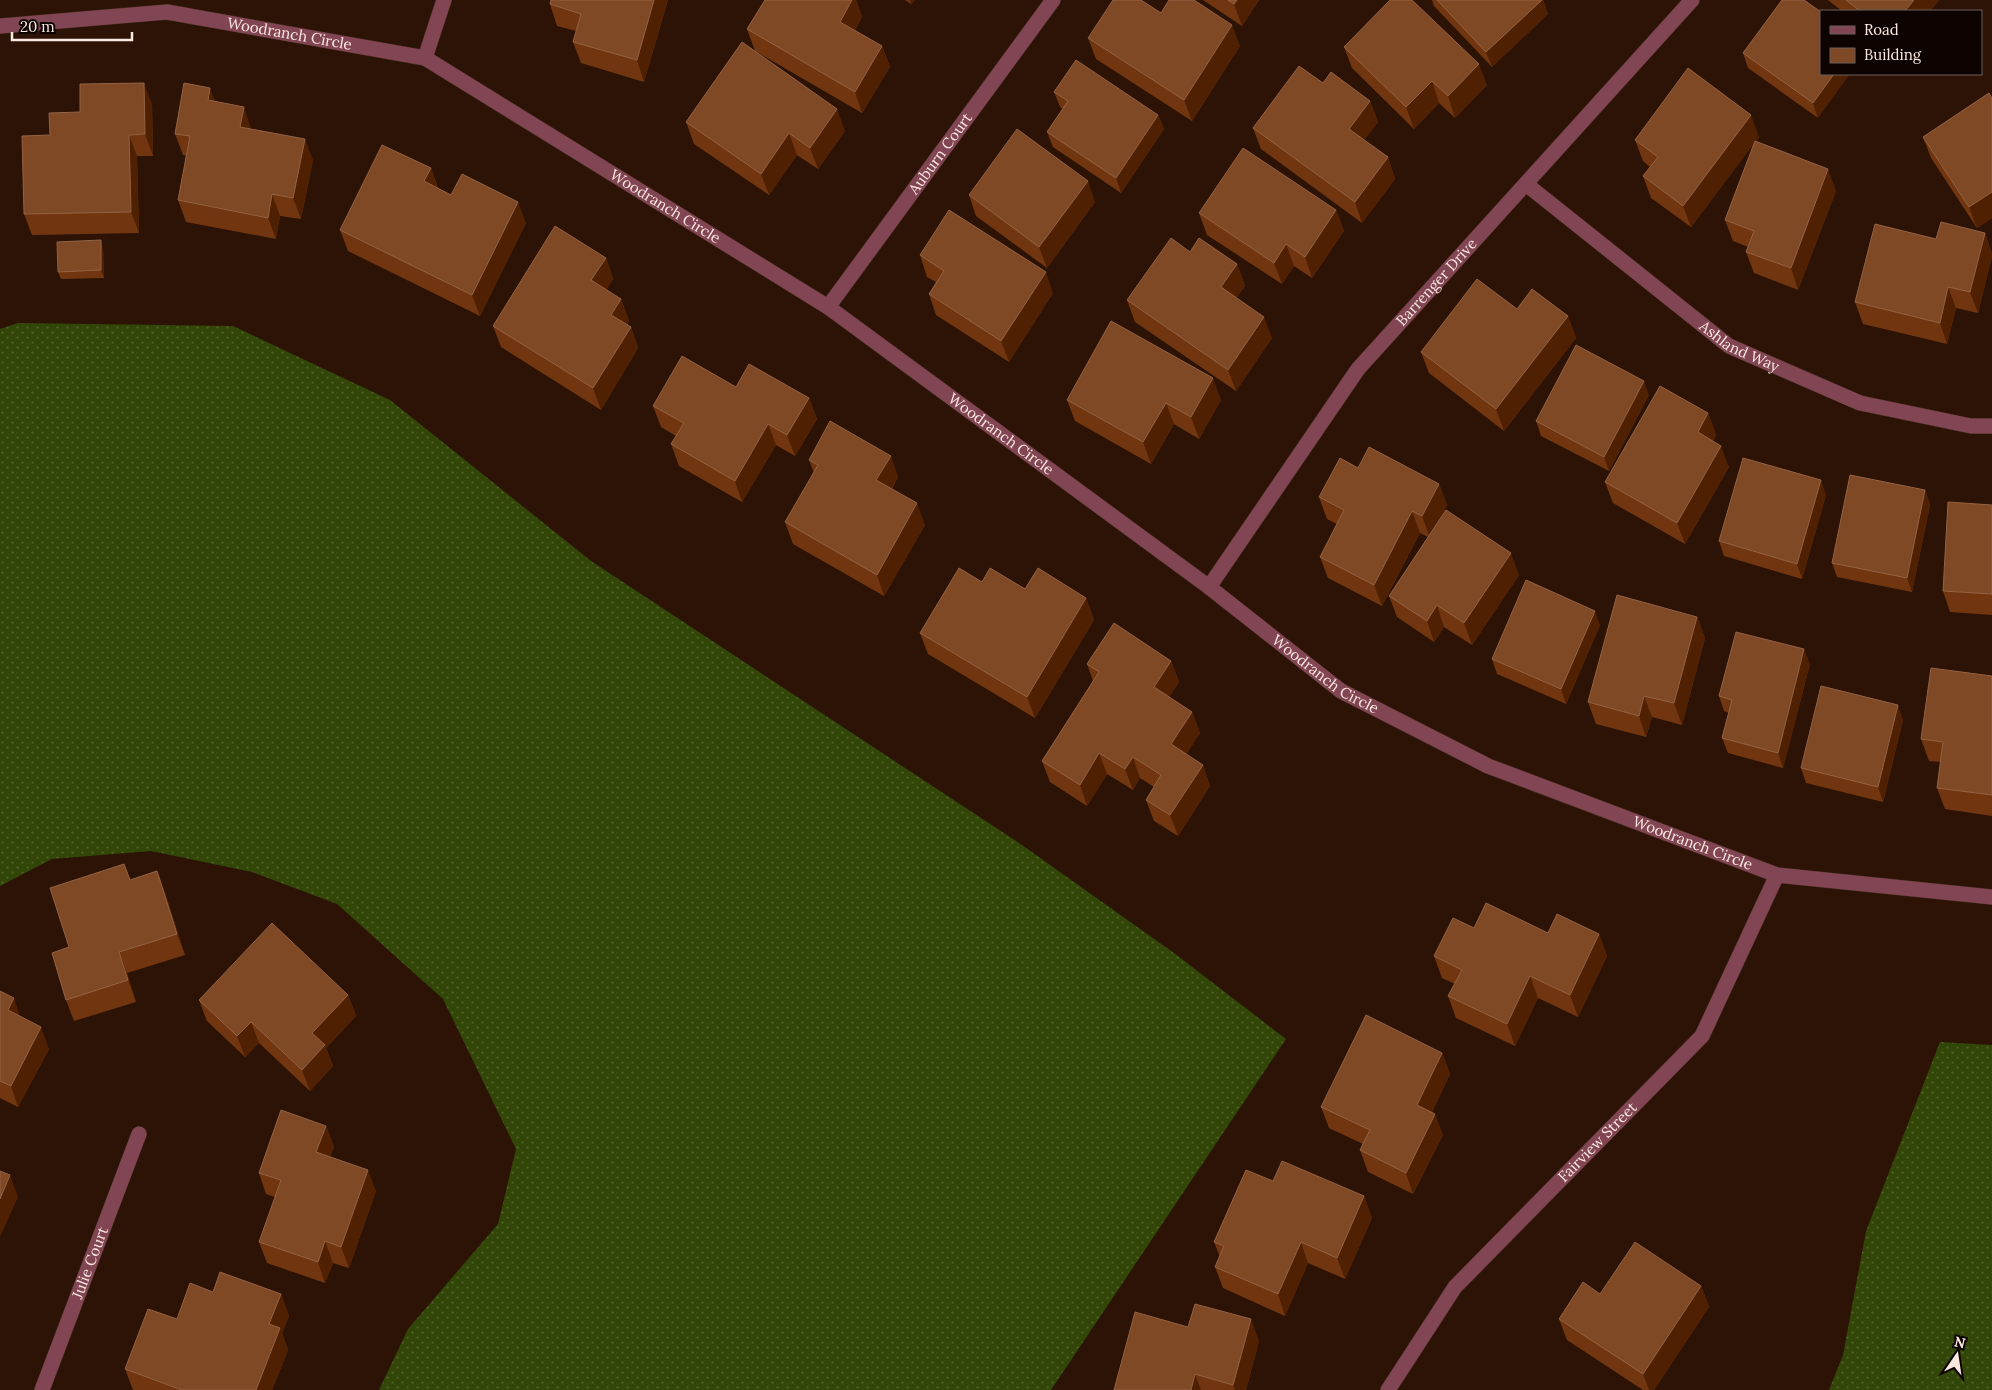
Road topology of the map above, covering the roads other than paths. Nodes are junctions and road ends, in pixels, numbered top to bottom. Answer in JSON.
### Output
{"nodes":[{"id":1,"x":444,"y":0,"type":"edge"},
{"id":2,"x":1053,"y":0,"type":"edge"},
{"id":3,"x":1692,"y":0,"type":"edge"},
{"id":4,"x":0,"y":26,"type":"edge"},
{"id":5,"x":425,"y":58,"type":"junction"},
{"id":6,"x":1526,"y":184,"type":"junction"},
{"id":7,"x":828,"y":307,"type":"junction"},
{"id":8,"x":1992,"y":426,"type":"edge"},
{"id":9,"x":1209,"y":587,"type":"junction"},
{"id":10,"x":1777,"y":875,"type":"junction"},
{"id":11,"x":1992,"y":897,"type":"edge"},
{"id":12,"x":139,"y":1134,"type":"dead end"},
{"id":13,"x":42,"y":1390,"type":"edge"},
{"id":14,"x":1388,"y":1390,"type":"edge"}],
"edges":[{"from":1,"to":5,"type":"street"},
{"from":2,"to":7,"type":"street","name":"Auburn Court"},
{"from":3,"to":6,"type":"street","name":"Barrenger Drive"},
{"from":4,"to":5,"type":"street","name":"Woodranch Circle"},
{"from":5,"to":7,"type":"street","name":"Woodranch Circle"},
{"from":6,"to":8,"type":"street","name":"Ashland Way"},
{"from":6,"to":9,"type":"street","name":"Barrenger Drive"},
{"from":7,"to":9,"type":"street","name":"Woodranch Circle"},
{"from":9,"to":10,"type":"street","name":"Woodranch Circle"},
{"from":10,"to":11,"type":"street","name":"Woodranch Circle"},
{"from":10,"to":14,"type":"street","name":"Fairview Street"},
{"from":12,"to":13,"type":"street","name":"Julie Court"}]}
